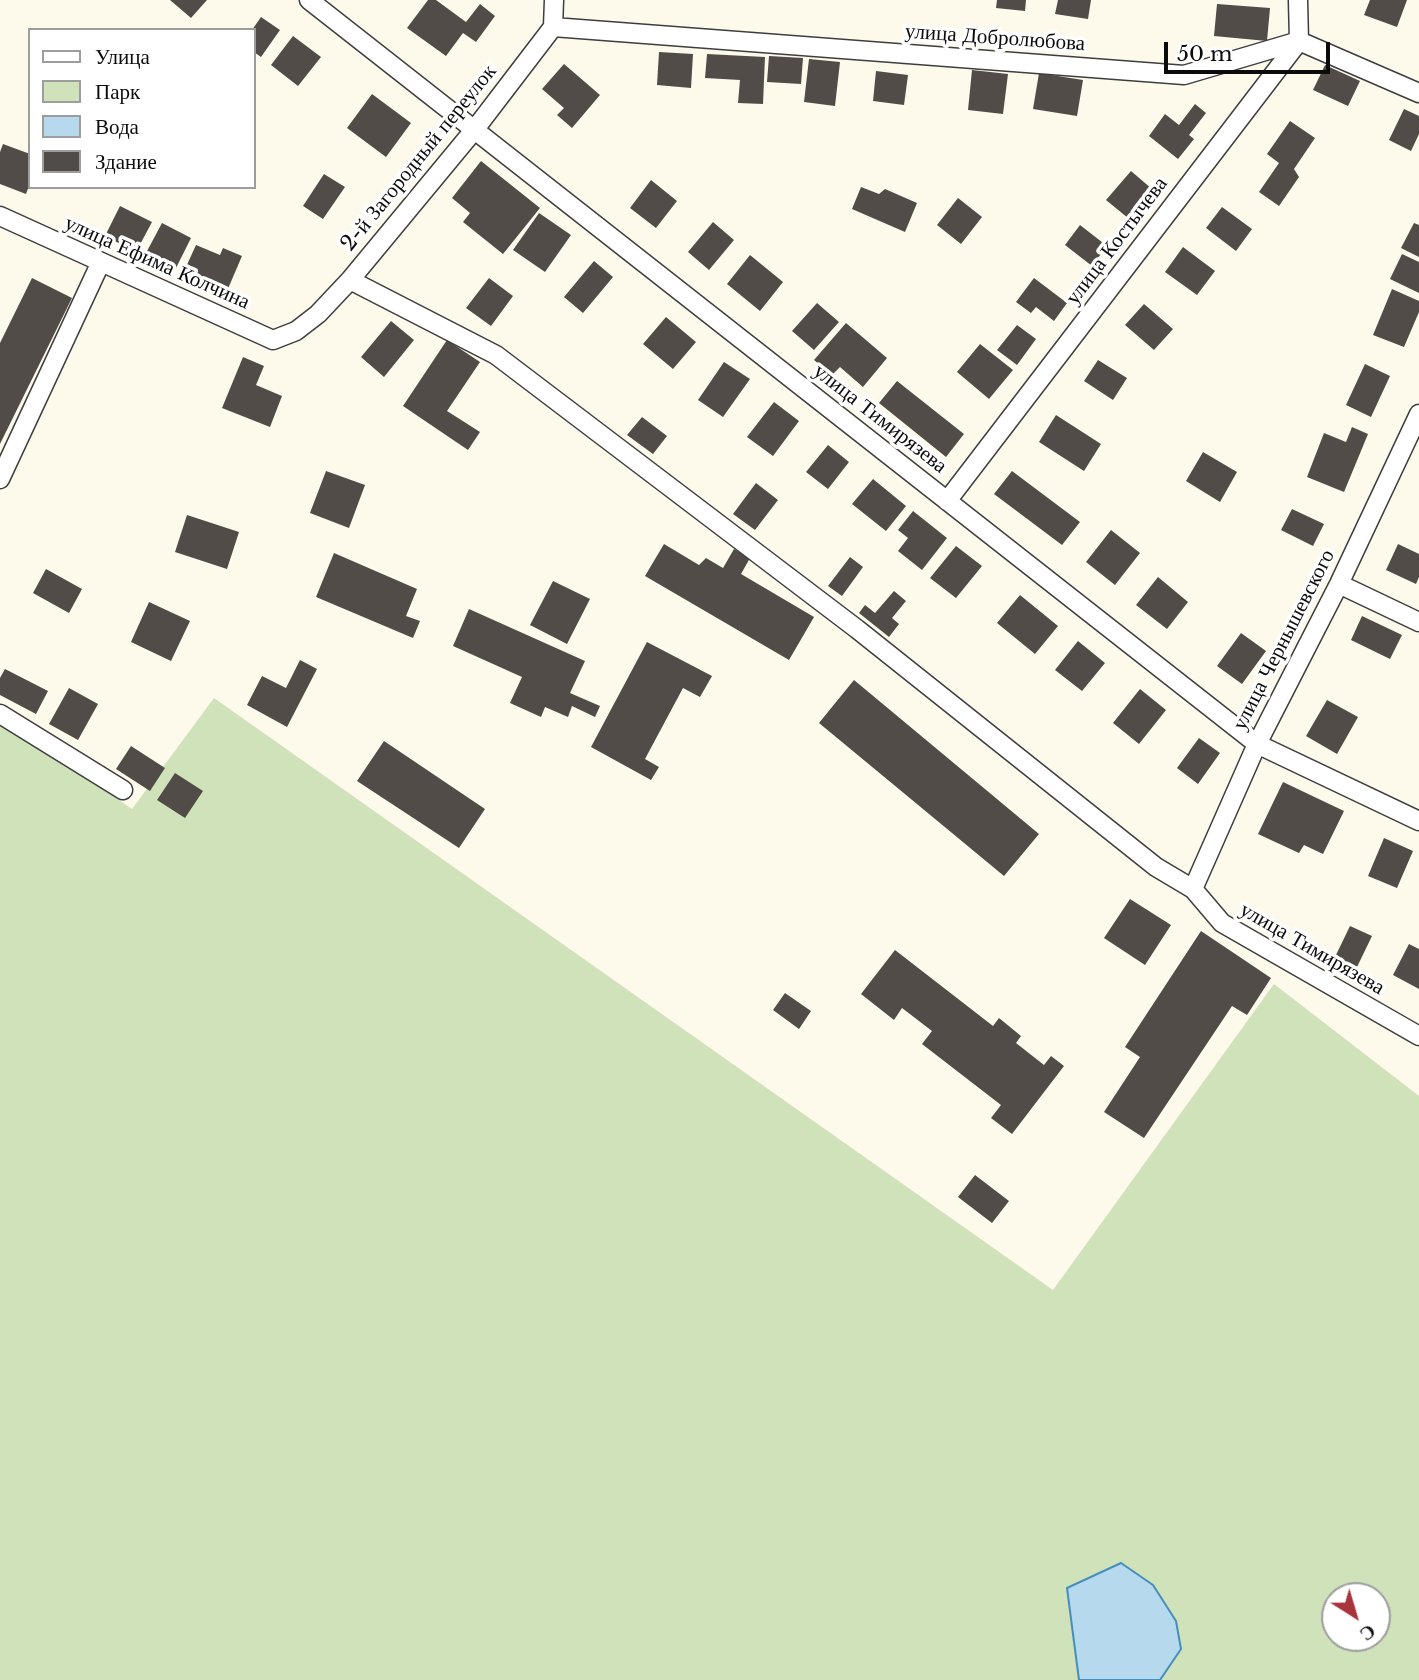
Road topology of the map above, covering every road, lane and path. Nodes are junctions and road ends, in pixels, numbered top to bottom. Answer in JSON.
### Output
{"nodes":[{"id":1,"x":309,"y":0,"type":"edge"},
{"id":2,"x":554,"y":0,"type":"edge"},
{"id":3,"x":1298,"y":0,"type":"edge"},
{"id":4,"x":553,"y":27,"type":"junction"},
{"id":5,"x":1298,"y":41,"type":"junction"},
{"id":6,"x":1419,"y":93,"type":"edge"},
{"id":7,"x":475,"y":129,"type":"junction"},
{"id":8,"x":0,"y":216,"type":"edge"},
{"id":9,"x":100,"y":264,"type":"junction"},
{"id":10,"x":350,"y":280,"type":"junction"},
{"id":11,"x":296,"y":331,"type":"joint"},
{"id":12,"x":1419,"y":414,"type":"edge"},
{"id":13,"x":0,"y":479,"type":"edge"},
{"id":14,"x":947,"y":501,"type":"junction"},
{"id":15,"x":1339,"y":584,"type":"junction"},
{"id":16,"x":1419,"y":622,"type":"edge"},
{"id":17,"x":0,"y":715,"type":"edge"},
{"id":18,"x":1257,"y":744,"type":"junction"},
{"id":19,"x":123,"y":790,"type":"dead end"},
{"id":20,"x":1419,"y":821,"type":"edge"},
{"id":21,"x":1193,"y":889,"type":"junction"},
{"id":22,"x":1419,"y":1035,"type":"edge"}],
"edges":[{"from":1,"to":7,"type":"street","name":"улица Тимирязева"},
{"from":2,"to":4,"type":"street"},
{"from":3,"to":5,"type":"street"},
{"from":4,"to":5,"type":"street","name":"улица Добролюбова"},
{"from":4,"to":7,"type":"street","name":"2-й Загородный переулок"},
{"from":5,"to":6,"type":"street"},
{"from":5,"to":14,"type":"street","name":"улица Костычева"},
{"from":7,"to":10,"type":"street","name":"2-й Загородный переулок"},
{"from":7,"to":14,"type":"street","name":"улица Тимирязева"},
{"from":8,"to":9,"type":"street","name":"улица Ефима Колчина"},
{"from":9,"to":11,"type":"street","name":"улица Ефима Колчина"},
{"from":9,"to":13,"type":"street"},
{"from":10,"to":11,"type":"street","name":"2-й Загородный переулок"},
{"from":10,"to":21,"type":"street","name":"улица Тимирязева"},
{"from":12,"to":15,"type":"street","name":"улица Чернышевского"},
{"from":14,"to":18,"type":"street","name":"улица Тимирязева"},
{"from":15,"to":16,"type":"street"},
{"from":15,"to":18,"type":"street","name":"улица Чернышевского"},
{"from":17,"to":19,"type":"street"},
{"from":18,"to":20,"type":"street","name":"улица Тимирязева"},
{"from":18,"to":21,"type":"street","name":"улица Чернышевского"},
{"from":21,"to":22,"type":"street","name":"улица Тимирязева"}]}
